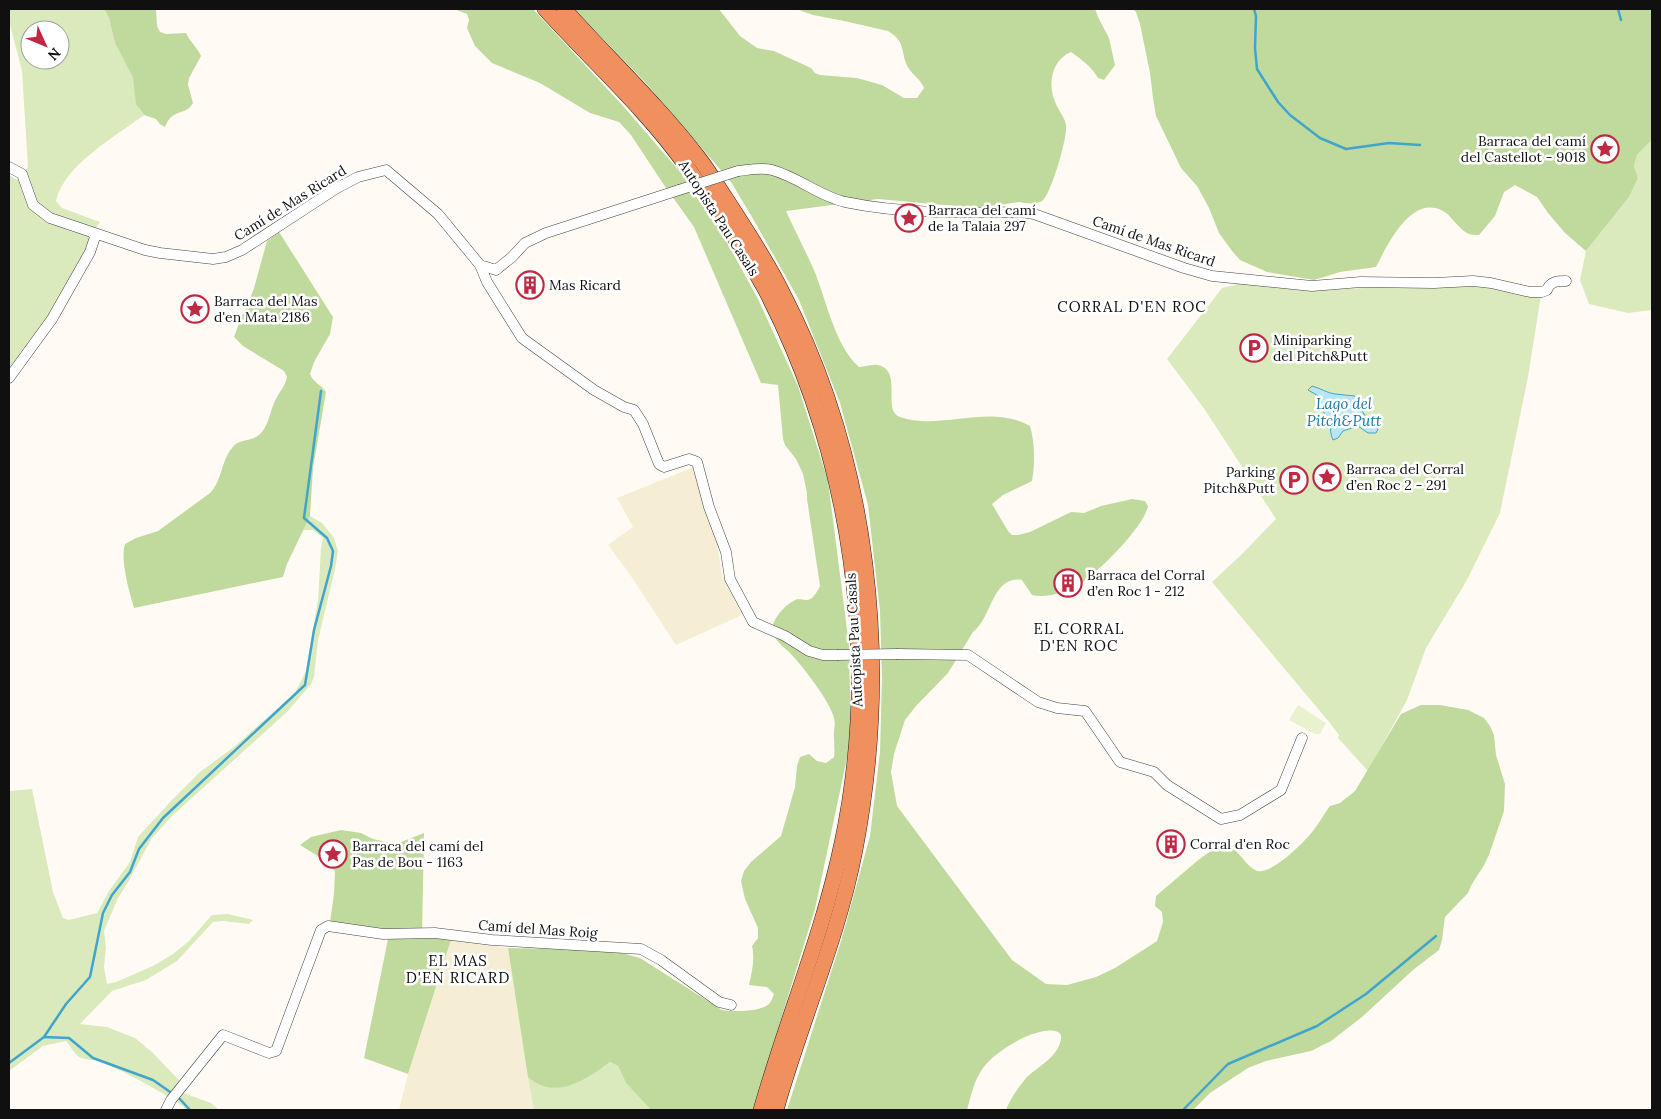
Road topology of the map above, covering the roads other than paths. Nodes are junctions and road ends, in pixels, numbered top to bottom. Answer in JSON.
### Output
{"nodes":[{"id":1,"x":545,"y":9,"type":"edge"},
{"id":2,"x":564,"y":9,"type":"edge"},
{"id":3,"x":9,"y":167,"type":"edge"},
{"id":4,"x":93,"y":233,"type":"junction"},
{"id":5,"x":480,"y":265,"type":"junction"},
{"id":6,"x":1566,"y":281,"type":"dead end"},
{"id":7,"x":9,"y":378,"type":"edge"},
{"id":8,"x":1302,"y":738,"type":"dead end"},
{"id":9,"x":731,"y":1005,"type":"dead end"},
{"id":10,"x":166,"y":1110,"type":"edge"},
{"id":11,"x":761,"y":1110,"type":"edge"},
{"id":12,"x":776,"y":1110,"type":"edge"}],
"edges":[{"from":1,"to":11,"type":"highway","name":"Autopista Pau Casals"},
{"from":2,"to":12,"type":"highway","name":"Autopista Pau Casals"},
{"from":3,"to":4,"type":"street","name":"Camí de Mas Ricard"},
{"from":4,"to":5,"type":"street","name":"Camí de Mas Ricard"},
{"from":4,"to":7,"type":"street"},
{"from":5,"to":6,"type":"street","name":"Camí de Mas Ricard","bridge":true},
{"from":5,"to":8,"type":"street","bridge":true},
{"from":9,"to":10,"type":"street","name":"Camí del Mas Roig"}]}
